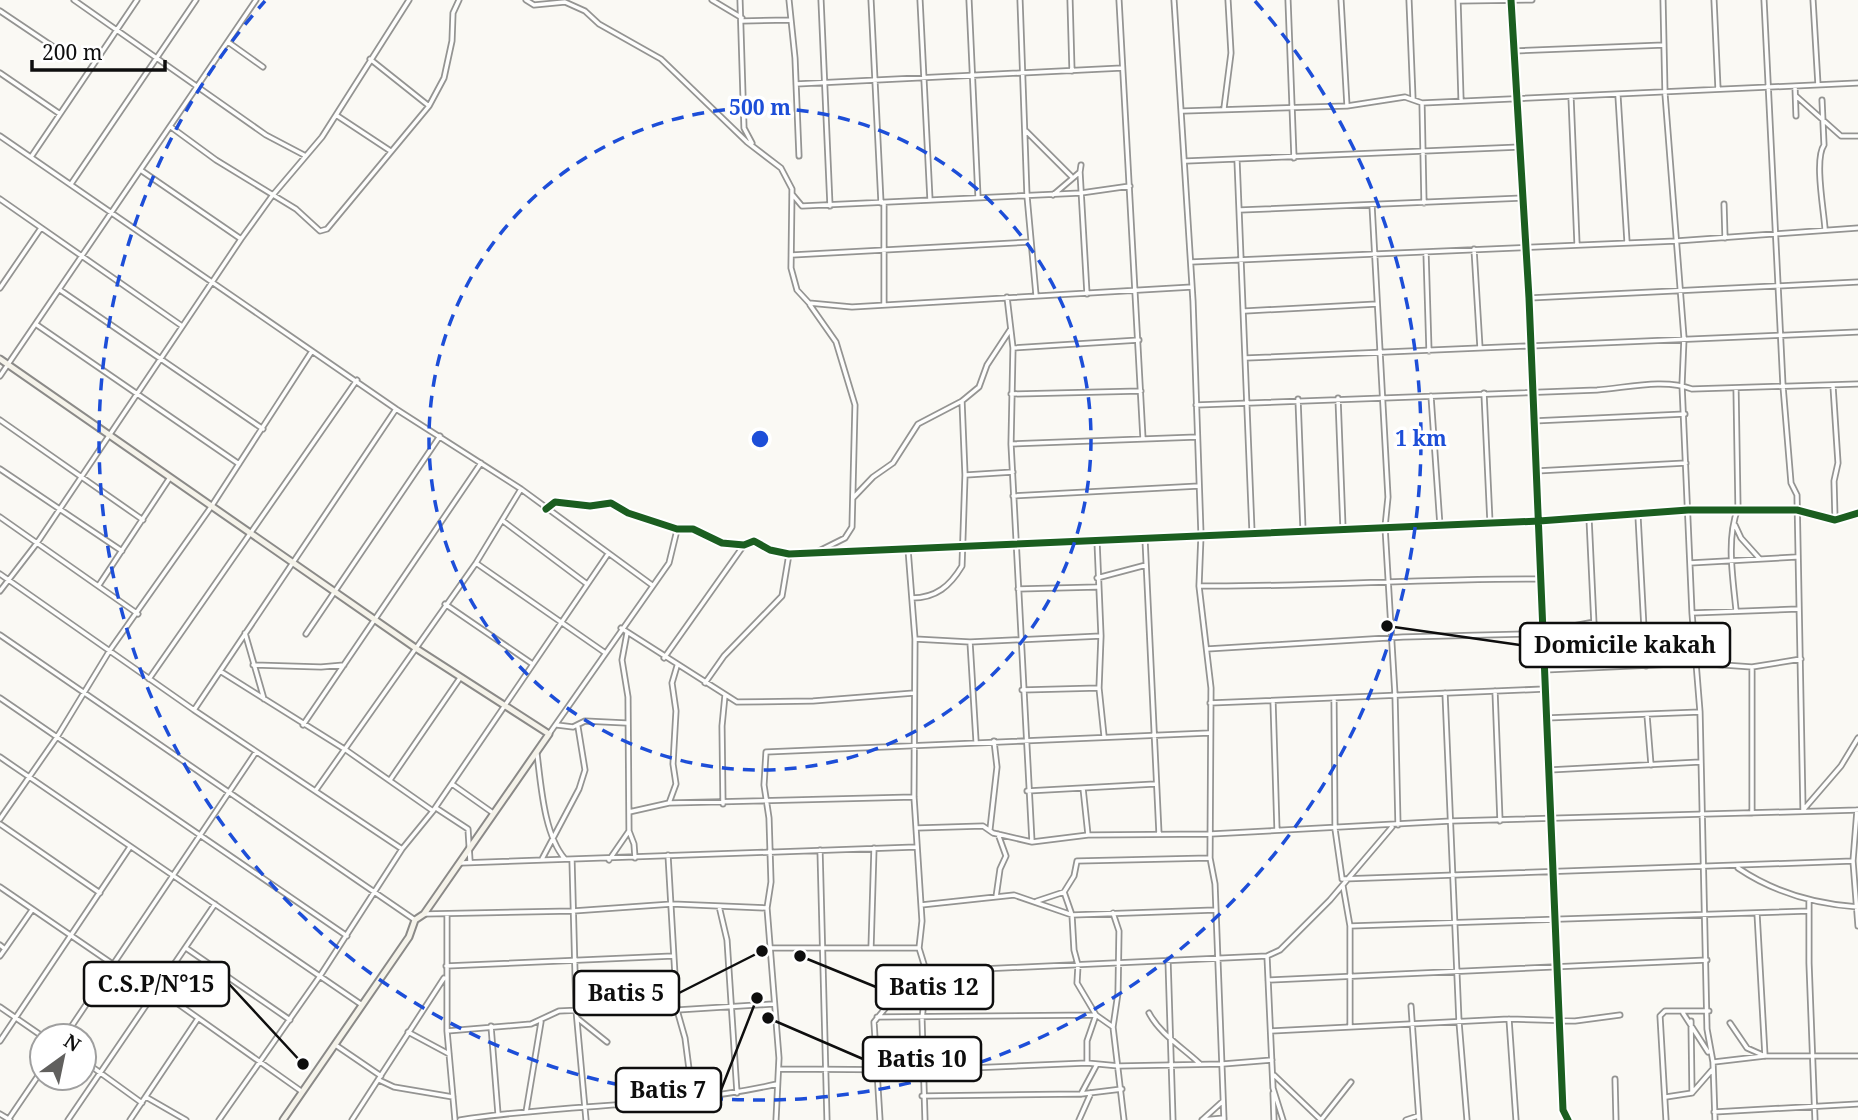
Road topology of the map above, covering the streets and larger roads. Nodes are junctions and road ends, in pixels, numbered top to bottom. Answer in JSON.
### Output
{"nodes":[{"id":1,"x":74,"y":0,"type":"edge"},
{"id":2,"x":137,"y":0,"type":"edge"},
{"id":3,"x":196,"y":0,"type":"edge"},
{"id":4,"x":256,"y":0,"type":"edge"},
{"id":5,"x":409,"y":0,"type":"edge"},
{"id":6,"x":460,"y":0,"type":"edge"},
{"id":7,"x":526,"y":0,"type":"edge"},
{"id":8,"x":537,"y":0,"type":"edge"},
{"id":9,"x":712,"y":0,"type":"edge"},
{"id":10,"x":740,"y":0,"type":"edge"},
{"id":11,"x":789,"y":0,"type":"edge"},
{"id":12,"x":821,"y":0,"type":"edge"},
{"id":13,"x":871,"y":0,"type":"edge"},
{"id":14,"x":920,"y":0,"type":"edge"},
{"id":15,"x":969,"y":0,"type":"edge"},
{"id":16,"x":1020,"y":0,"type":"edge"},
{"id":17,"x":1070,"y":0,"type":"edge"},
{"id":18,"x":1119,"y":0,"type":"edge"},
{"id":19,"x":1174,"y":0,"type":"edge"},
{"id":20,"x":1228,"y":0,"type":"edge"},
{"id":21,"x":1288,"y":0,"type":"edge"},
{"id":22,"x":1341,"y":0,"type":"edge"},
{"id":23,"x":1409,"y":0,"type":"edge"},
{"id":24,"x":1511,"y":0,"type":"edge"},
{"id":25,"x":1532,"y":0,"type":"edge"},
{"id":26,"x":1663,"y":0,"type":"edge"},
{"id":27,"x":1714,"y":0,"type":"edge"},
{"id":28,"x":1764,"y":0,"type":"edge"},
{"id":29,"x":1813,"y":0,"type":"edge"},
{"id":30,"x":1458,"y":1,"type":"edge"},
{"id":31,"x":534,"y":5,"type":"junction"},
{"id":32,"x":0,"y":11,"type":"edge"},
{"id":33,"x":742,"y":19,"type":"junction"},
{"id":34,"x":790,"y":20,"type":"junction"},
{"id":35,"x":117,"y":29,"type":"junction"},
{"id":36,"x":228,"y":42,"type":"junction"},
{"id":37,"x":1664,"y":45,"type":"junction"},
{"id":38,"x":1514,"y":51,"type":"junction"},
{"id":39,"x":64,"y":54,"type":"dead end"},
{"id":40,"x":157,"y":59,"type":"junction"},
{"id":41,"x":370,"y":59,"type":"junction"},
{"id":42,"x":263,"y":67,"type":"dead end"},
{"id":43,"x":1122,"y":68,"type":"junction"},
{"id":44,"x":1072,"y":71,"type":"junction"},
{"id":45,"x":0,"y":73,"type":"edge"},
{"id":46,"x":1025,"y":73,"type":"junction"},
{"id":47,"x":973,"y":77,"type":"junction"},
{"id":48,"x":923,"y":78,"type":"junction"},
{"id":49,"x":875,"y":80,"type":"junction"},
{"id":50,"x":825,"y":83,"type":"junction"},
{"id":51,"x":1858,"y":83,"type":"edge"},
{"id":52,"x":796,"y":84,"type":"junction"},
{"id":53,"x":1818,"y":86,"type":"junction"},
{"id":54,"x":197,"y":87,"type":"junction"},
{"id":55,"x":1769,"y":87,"type":"junction"},
{"id":56,"x":1796,"y":87,"type":"junction"},
{"id":57,"x":1718,"y":89,"type":"junction"},
{"id":58,"x":1665,"y":94,"type":"junction"},
{"id":59,"x":1618,"y":96,"type":"junction"},
{"id":60,"x":1796,"y":96,"type":"junction"},
{"id":61,"x":1570,"y":97,"type":"junction"},
{"id":62,"x":1413,"y":99,"type":"junction"},
{"id":63,"x":1517,"y":99,"type":"junction"},
{"id":64,"x":1462,"y":100,"type":"junction"},
{"id":65,"x":1822,"y":100,"type":"dead end"},
{"id":66,"x":1422,"y":103,"type":"junction"},
{"id":67,"x":429,"y":106,"type":"junction"},
{"id":68,"x":1347,"y":106,"type":"junction"},
{"id":69,"x":1292,"y":107,"type":"junction"},
{"id":70,"x":1224,"y":108,"type":"junction"},
{"id":71,"x":1183,"y":111,"type":"junction"},
{"id":72,"x":60,"y":114,"type":"junction"},
{"id":73,"x":336,"y":116,"type":"junction"},
{"id":74,"x":1797,"y":116,"type":"dead end"},
{"id":75,"x":1823,"y":120,"type":"junction"},
{"id":76,"x":171,"y":127,"type":"junction"},
{"id":77,"x":1025,"y":130,"type":"junction"},
{"id":78,"x":0,"y":136,"type":"edge"},
{"id":79,"x":1858,"y":136,"type":"edge"},
{"id":80,"x":754,"y":145,"type":"junction"},
{"id":81,"x":1520,"y":147,"type":"junction"},
{"id":82,"x":389,"y":150,"type":"junction"},
{"id":83,"x":1425,"y":152,"type":"junction"},
{"id":84,"x":304,"y":155,"type":"junction"},
{"id":85,"x":799,"y":156,"type":"dead end"},
{"id":86,"x":31,"y":157,"type":"junction"},
{"id":87,"x":1294,"y":158,"type":"junction"},
{"id":88,"x":1237,"y":160,"type":"junction"},
{"id":89,"x":1186,"y":161,"type":"junction"},
{"id":90,"x":1081,"y":165,"type":"dead end"},
{"id":91,"x":141,"y":171,"type":"junction"},
{"id":92,"x":1080,"y":172,"type":"junction"},
{"id":93,"x":1071,"y":176,"type":"junction"},
{"id":94,"x":71,"y":184,"type":"junction"},
{"id":95,"x":1130,"y":186,"type":"junction"},
{"id":96,"x":1081,"y":193,"type":"junction"},
{"id":97,"x":792,"y":194,"type":"junction"},
{"id":98,"x":1053,"y":195,"type":"junction"},
{"id":99,"x":272,"y":196,"type":"junction"},
{"id":100,"x":1027,"y":196,"type":"junction"},
{"id":101,"x":978,"y":197,"type":"junction"},
{"id":102,"x":1523,"y":198,"type":"junction"},
{"id":103,"x":0,"y":199,"type":"edge"},
{"id":104,"x":930,"y":200,"type":"junction"},
{"id":105,"x":883,"y":203,"type":"junction"},
{"id":106,"x":1424,"y":203,"type":"junction"},
{"id":107,"x":1724,"y":204,"type":"dead end"},
{"id":108,"x":1372,"y":205,"type":"junction"},
{"id":109,"x":830,"y":206,"type":"junction"},
{"id":110,"x":1240,"y":210,"type":"junction"},
{"id":111,"x":113,"y":213,"type":"junction"},
{"id":112,"x":41,"y":228,"type":"junction"},
{"id":113,"x":1858,"y":228,"type":"edge"},
{"id":114,"x":1825,"y":229,"type":"junction"},
{"id":115,"x":1776,"y":232,"type":"junction"},
{"id":116,"x":1725,"y":238,"type":"junction"},
{"id":117,"x":241,"y":239,"type":"junction"},
{"id":118,"x":1676,"y":241,"type":"junction"},
{"id":119,"x":1627,"y":242,"type":"junction"},
{"id":120,"x":1031,"y":243,"type":"junction"},
{"id":121,"x":1577,"y":244,"type":"junction"},
{"id":122,"x":1524,"y":248,"type":"junction"},
{"id":123,"x":1474,"y":249,"type":"junction"},
{"id":124,"x":883,"y":251,"type":"junction"},
{"id":125,"x":1426,"y":253,"type":"junction"},
{"id":126,"x":1376,"y":254,"type":"junction"},
{"id":127,"x":791,"y":255,"type":"junction"},
{"id":128,"x":83,"y":257,"type":"junction"},
{"id":129,"x":1241,"y":260,"type":"junction"},
{"id":130,"x":1191,"y":262,"type":"junction"},
{"id":131,"x":212,"y":281,"type":"junction"},
{"id":132,"x":1858,"y":282,"type":"edge"},
{"id":133,"x":1780,"y":284,"type":"junction"},
{"id":134,"x":1192,"y":287,"type":"junction"},
{"id":135,"x":0,"y":288,"type":"edge"},
{"id":136,"x":60,"y":290,"type":"junction"},
{"id":137,"x":1679,"y":290,"type":"junction"},
{"id":138,"x":1136,"y":291,"type":"junction"},
{"id":139,"x":1087,"y":294,"type":"junction"},
{"id":140,"x":1037,"y":296,"type":"junction"},
{"id":141,"x":1007,"y":297,"type":"junction"},
{"id":142,"x":1529,"y":298,"type":"junction"},
{"id":143,"x":808,"y":303,"type":"junction"},
{"id":144,"x":1377,"y":304,"type":"junction"},
{"id":145,"x":884,"y":305,"type":"junction"},
{"id":146,"x":1245,"y":311,"type":"junction"},
{"id":147,"x":37,"y":325,"type":"junction"},
{"id":148,"x":183,"y":327,"type":"junction"},
{"id":149,"x":1011,"y":328,"type":"junction"},
{"id":150,"x":1858,"y":332,"type":"edge"},
{"id":151,"x":1782,"y":334,"type":"junction"},
{"id":152,"x":1684,"y":338,"type":"junction"},
{"id":153,"x":1139,"y":340,"type":"junction"},
{"id":154,"x":1531,"y":347,"type":"junction"},
{"id":155,"x":1013,"y":348,"type":"junction"},
{"id":156,"x":1480,"y":348,"type":"junction"},
{"id":157,"x":313,"y":351,"type":"junction"},
{"id":158,"x":1429,"y":351,"type":"junction"},
{"id":159,"x":1380,"y":352,"type":"junction"},
{"id":160,"x":1246,"y":358,"type":"junction"},
{"id":161,"x":0,"y":359,"type":"edge"},
{"id":162,"x":161,"y":360,"type":"junction"},
{"id":163,"x":8,"y":364,"type":"junction"},
{"id":164,"x":0,"y":376,"type":"edge"},
{"id":165,"x":356,"y":380,"type":"junction"},
{"id":166,"x":1858,"y":384,"type":"edge"},
{"id":167,"x":1682,"y":385,"type":"junction"},
{"id":168,"x":1783,"y":386,"type":"junction"},
{"id":169,"x":1833,"y":386,"type":"junction"},
{"id":170,"x":1736,"y":388,"type":"junction"},
{"id":171,"x":1531,"y":390,"type":"junction"},
{"id":172,"x":1141,"y":391,"type":"junction"},
{"id":173,"x":138,"y":393,"type":"junction"},
{"id":174,"x":1484,"y":393,"type":"junction"},
{"id":175,"x":1011,"y":394,"type":"junction"},
{"id":176,"x":1431,"y":396,"type":"junction"},
{"id":177,"x":1381,"y":397,"type":"junction"},
{"id":178,"x":1338,"y":398,"type":"junction"},
{"id":179,"x":1298,"y":399,"type":"junction"},
{"id":180,"x":962,"y":401,"type":"junction"},
{"id":181,"x":1249,"y":401,"type":"junction"},
{"id":182,"x":1196,"y":405,"type":"junction"},
{"id":183,"x":396,"y":409,"type":"junction"},
{"id":184,"x":1685,"y":414,"type":"junction"},
{"id":185,"x":0,"y":420,"type":"edge"},
{"id":186,"x":1533,"y":421,"type":"junction"},
{"id":187,"x":263,"y":429,"type":"junction"},
{"id":188,"x":110,"y":435,"type":"junction"},
{"id":189,"x":440,"y":436,"type":"junction"},
{"id":190,"x":1197,"y":437,"type":"junction"},
{"id":191,"x":1143,"y":439,"type":"junction"},
{"id":192,"x":1011,"y":444,"type":"junction"},
{"id":193,"x":481,"y":463,"type":"junction"},
{"id":194,"x":1686,"y":463,"type":"junction"},
{"id":195,"x":239,"y":464,"type":"junction"},
{"id":196,"x":0,"y":469,"type":"edge"},
{"id":197,"x":1536,"y":471,"type":"junction"},
{"id":198,"x":1013,"y":472,"type":"junction"},
{"id":199,"x":965,"y":475,"type":"junction"},
{"id":200,"x":82,"y":476,"type":"junction"},
{"id":201,"x":169,"y":479,"type":"junction"},
{"id":202,"x":1199,"y":486,"type":"junction"},
{"id":203,"x":521,"y":489,"type":"junction"},
{"id":204,"x":1013,"y":496,"type":"junction"},
{"id":205,"x":853,"y":499,"type":"junction"},
{"id":206,"x":211,"y":507,"type":"junction"},
{"id":207,"x":1738,"y":508,"type":"junction"},
{"id":208,"x":60,"y":509,"type":"junction"},
{"id":209,"x":546,"y":509,"type":"junction"},
{"id":210,"x":1688,"y":510,"type":"junction"},
{"id":211,"x":1797,"y":510,"type":"junction"},
{"id":212,"x":1858,"y":513,"type":"edge"},
{"id":213,"x":1639,"y":516,"type":"junction"},
{"id":214,"x":0,"y":517,"type":"edge"},
{"id":215,"x":1589,"y":519,"type":"junction"},
{"id":216,"x":143,"y":520,"type":"junction"},
{"id":217,"x":1835,"y":520,"type":"junction"},
{"id":218,"x":503,"y":521,"type":"junction"},
{"id":219,"x":1539,"y":521,"type":"junction"},
{"id":220,"x":1490,"y":523,"type":"junction"},
{"id":221,"x":1734,"y":523,"type":"junction"},
{"id":222,"x":1440,"y":526,"type":"junction"},
{"id":223,"x":1385,"y":527,"type":"junction"},
{"id":224,"x":1343,"y":528,"type":"junction"},
{"id":225,"x":677,"y":529,"type":"junction"},
{"id":226,"x":1303,"y":530,"type":"junction"},
{"id":227,"x":1252,"y":532,"type":"junction"},
{"id":228,"x":252,"y":534,"type":"junction"},
{"id":229,"x":1201,"y":535,"type":"junction"},
{"id":230,"x":1145,"y":539,"type":"junction"},
{"id":231,"x":1097,"y":541,"type":"junction"},
{"id":232,"x":37,"y":543,"type":"junction"},
{"id":233,"x":1016,"y":544,"type":"junction"},
{"id":234,"x":744,"y":545,"type":"junction"},
{"id":235,"x":965,"y":547,"type":"junction"},
{"id":236,"x":908,"y":549,"type":"junction"},
{"id":237,"x":122,"y":551,"type":"junction"},
{"id":238,"x":609,"y":554,"type":"junction"},
{"id":239,"x":789,"y":554,"type":"junction"},
{"id":240,"x":811,"y":554,"type":"junction"},
{"id":241,"x":1796,"y":557,"type":"junction"},
{"id":242,"x":1762,"y":558,"type":"junction"},
{"id":243,"x":1732,"y":561,"type":"junction"},
{"id":244,"x":292,"y":562,"type":"junction"},
{"id":245,"x":476,"y":562,"type":"junction"},
{"id":246,"x":1690,"y":563,"type":"junction"},
{"id":247,"x":1146,"y":565,"type":"junction"},
{"id":248,"x":0,"y":574,"type":"edge"},
{"id":249,"x":1097,"y":578,"type":"junction"},
{"id":250,"x":8,"y":579,"type":"junction"},
{"id":251,"x":1540,"y":579,"type":"junction"},
{"id":252,"x":1390,"y":583,"type":"junction"},
{"id":253,"x":587,"y":584,"type":"junction"},
{"id":254,"x":652,"y":585,"type":"junction"},
{"id":255,"x":98,"y":586,"type":"junction"},
{"id":256,"x":1199,"y":586,"type":"junction"},
{"id":257,"x":1097,"y":587,"type":"junction"},
{"id":258,"x":1017,"y":589,"type":"junction"},
{"id":259,"x":335,"y":590,"type":"junction"},
{"id":260,"x":0,"y":591,"type":"edge"},
{"id":261,"x":912,"y":598,"type":"junction"},
{"id":262,"x":445,"y":604,"type":"junction"},
{"id":263,"x":1798,"y":609,"type":"junction"},
{"id":264,"x":1735,"y":610,"type":"junction"},
{"id":265,"x":1692,"y":612,"type":"junction"},
{"id":266,"x":138,"y":614,"type":"junction"},
{"id":267,"x":376,"y":618,"type":"junction"},
{"id":268,"x":561,"y":620,"type":"junction"},
{"id":269,"x":1594,"y":622,"type":"junction"},
{"id":270,"x":621,"y":628,"type":"junction"},
{"id":271,"x":1542,"y":630,"type":"junction"},
{"id":272,"x":245,"y":633,"type":"junction"},
{"id":273,"x":627,"y":633,"type":"junction"},
{"id":274,"x":306,"y":634,"type":"dead end"},
{"id":275,"x":0,"y":635,"type":"edge"},
{"id":276,"x":1101,"y":636,"type":"junction"},
{"id":277,"x":1391,"y":638,"type":"junction"},
{"id":278,"x":915,"y":639,"type":"junction"},
{"id":279,"x":1021,"y":640,"type":"junction"},
{"id":280,"x":970,"y":642,"type":"junction"},
{"id":281,"x":417,"y":649,"type":"junction"},
{"id":282,"x":1206,"y":649,"type":"junction"},
{"id":283,"x":110,"y":650,"type":"junction"},
{"id":284,"x":604,"y":652,"type":"junction"},
{"id":285,"x":664,"y":658,"type":"junction"},
{"id":286,"x":1801,"y":659,"type":"junction"},
{"id":287,"x":531,"y":663,"type":"junction"},
{"id":288,"x":1696,"y":663,"type":"junction"},
{"id":289,"x":253,"y":665,"type":"junction"},
{"id":290,"x":344,"y":665,"type":"junction"},
{"id":291,"x":677,"y":666,"type":"junction"},
{"id":292,"x":1646,"y":666,"type":"junction"},
{"id":293,"x":1596,"y":667,"type":"junction"},
{"id":294,"x":1752,"y":667,"type":"junction"},
{"id":295,"x":1544,"y":670,"type":"junction"},
{"id":296,"x":220,"y":671,"type":"junction"},
{"id":297,"x":461,"y":676,"type":"junction"},
{"id":298,"x":149,"y":679,"type":"junction"},
{"id":299,"x":705,"y":683,"type":"junction"},
{"id":300,"x":1099,"y":688,"type":"junction"},
{"id":301,"x":1545,"y":689,"type":"junction"},
{"id":302,"x":1022,"y":690,"type":"junction"},
{"id":303,"x":83,"y":691,"type":"junction"},
{"id":304,"x":1495,"y":691,"type":"junction"},
{"id":305,"x":1445,"y":693,"type":"junction"},
{"id":306,"x":914,"y":694,"type":"junction"},
{"id":307,"x":725,"y":695,"type":"junction"},
{"id":308,"x":1395,"y":695,"type":"junction"},
{"id":309,"x":0,"y":698,"type":"edge"},
{"id":310,"x":1334,"y":699,"type":"junction"},
{"id":311,"x":264,"y":700,"type":"junction"},
{"id":312,"x":1273,"y":701,"type":"junction"},
{"id":313,"x":1210,"y":703,"type":"junction"},
{"id":314,"x":504,"y":705,"type":"junction"},
{"id":315,"x":194,"y":710,"type":"junction"},
{"id":316,"x":1700,"y":712,"type":"junction"},
{"id":317,"x":1647,"y":715,"type":"junction"},
{"id":318,"x":1546,"y":718,"type":"junction"},
{"id":319,"x":627,"y":723,"type":"junction"},
{"id":320,"x":303,"y":725,"type":"junction"},
{"id":321,"x":557,"y":725,"type":"junction"},
{"id":322,"x":578,"y":727,"type":"junction"},
{"id":323,"x":1209,"y":733,"type":"junction"},
{"id":324,"x":549,"y":734,"type":"junction"},
{"id":325,"x":1104,"y":736,"type":"junction"},
{"id":326,"x":1153,"y":736,"type":"junction"},
{"id":327,"x":57,"y":737,"type":"junction"},
{"id":328,"x":1858,"y":738,"type":"edge"},
{"id":329,"x":1026,"y":739,"type":"junction"},
{"id":330,"x":993,"y":740,"type":"junction"},
{"id":331,"x":976,"y":741,"type":"junction"},
{"id":332,"x":913,"y":745,"type":"junction"},
{"id":333,"x":346,"y":750,"type":"junction"},
{"id":334,"x":537,"y":751,"type":"junction"},
{"id":335,"x":256,"y":752,"type":"junction"},
{"id":336,"x":0,"y":757,"type":"edge"},
{"id":337,"x":1700,"y":762,"type":"junction"},
{"id":338,"x":1651,"y":765,"type":"junction"},
{"id":339,"x":1549,"y":770,"type":"junction"},
{"id":340,"x":29,"y":778,"type":"junction"},
{"id":341,"x":390,"y":780,"type":"junction"},
{"id":342,"x":452,"y":784,"type":"junction"},
{"id":343,"x":1155,"y":784,"type":"junction"},
{"id":344,"x":1083,"y":788,"type":"junction"},
{"id":345,"x":316,"y":790,"type":"junction"},
{"id":346,"x":1027,"y":791,"type":"junction"},
{"id":347,"x":229,"y":792,"type":"junction"},
{"id":348,"x":914,"y":797,"type":"junction"},
{"id":349,"x":766,"y":802,"type":"junction"},
{"id":350,"x":669,"y":803,"type":"junction"},
{"id":351,"x":723,"y":804,"type":"junction"},
{"id":352,"x":435,"y":810,"type":"junction"},
{"id":353,"x":1803,"y":810,"type":"junction"},
{"id":354,"x":1857,"y":810,"type":"edge"},
{"id":355,"x":629,"y":812,"type":"junction"},
{"id":356,"x":1752,"y":813,"type":"junction"},
{"id":357,"x":495,"y":814,"type":"junction"},
{"id":358,"x":1701,"y":814,"type":"junction"},
{"id":359,"x":1552,"y":818,"type":"junction"},
{"id":360,"x":0,"y":821,"type":"edge"},
{"id":361,"x":1451,"y":821,"type":"junction"},
{"id":362,"x":1500,"y":821,"type":"junction"},
{"id":363,"x":1396,"y":825,"type":"junction"},
{"id":364,"x":917,"y":828,"type":"junction"},
{"id":365,"x":1335,"y":829,"type":"junction"},
{"id":366,"x":990,"y":830,"type":"junction"},
{"id":367,"x":1277,"y":830,"type":"junction"},
{"id":368,"x":629,"y":831,"type":"junction"},
{"id":369,"x":998,"y":834,"type":"junction"},
{"id":370,"x":1160,"y":834,"type":"junction"},
{"id":371,"x":1211,"y":834,"type":"junction"},
{"id":372,"x":1088,"y":835,"type":"junction"},
{"id":373,"x":201,"y":837,"type":"junction"},
{"id":374,"x":554,"y":839,"type":"junction"},
{"id":375,"x":1032,"y":842,"type":"junction"},
{"id":376,"x":130,"y":847,"type":"junction"},
{"id":377,"x":916,"y":847,"type":"junction"},
{"id":378,"x":874,"y":848,"type":"junction"},
{"id":379,"x":402,"y":849,"type":"junction"},
{"id":380,"x":470,"y":850,"type":"junction"},
{"id":381,"x":820,"y":850,"type":"junction"},
{"id":382,"x":769,"y":852,"type":"junction"},
{"id":383,"x":667,"y":855,"type":"junction"},
{"id":384,"x":635,"y":858,"type":"junction"},
{"id":385,"x":1210,"y":858,"type":"junction"},
{"id":386,"x":542,"y":859,"type":"junction"},
{"id":387,"x":566,"y":860,"type":"junction"},
{"id":388,"x":572,"y":860,"type":"junction"},
{"id":389,"x":608,"y":860,"type":"junction"},
{"id":390,"x":470,"y":861,"type":"junction"},
{"id":391,"x":1853,"y":861,"type":"junction"},
{"id":392,"x":461,"y":863,"type":"junction"},
{"id":393,"x":1704,"y":866,"type":"junction"},
{"id":394,"x":1737,"y":866,"type":"junction"},
{"id":395,"x":1553,"y":870,"type":"junction"},
{"id":396,"x":1454,"y":873,"type":"junction"},
{"id":397,"x":174,"y":876,"type":"junction"},
{"id":398,"x":1344,"y":878,"type":"junction"},
{"id":399,"x":1342,"y":884,"type":"junction"},
{"id":400,"x":0,"y":887,"type":"edge"},
{"id":401,"x":373,"y":892,"type":"junction"},
{"id":402,"x":1064,"y":892,"type":"junction"},
{"id":403,"x":100,"y":893,"type":"junction"},
{"id":404,"x":996,"y":897,"type":"junction"},
{"id":405,"x":1810,"y":900,"type":"junction"},
{"id":406,"x":1035,"y":901,"type":"junction"},
{"id":407,"x":215,"y":904,"type":"junction"},
{"id":408,"x":672,"y":904,"type":"junction"},
{"id":409,"x":921,"y":905,"type":"junction"},
{"id":410,"x":719,"y":906,"type":"junction"},
{"id":411,"x":767,"y":908,"type":"junction"},
{"id":412,"x":1857,"y":908,"type":"edge"},
{"id":413,"x":32,"y":909,"type":"junction"},
{"id":414,"x":573,"y":911,"type":"junction"},
{"id":415,"x":1215,"y":911,"type":"junction"},
{"id":416,"x":1809,"y":911,"type":"junction"},
{"id":417,"x":1113,"y":913,"type":"junction"},
{"id":418,"x":1757,"y":913,"type":"junction"},
{"id":419,"x":424,"y":914,"type":"junction"},
{"id":420,"x":1704,"y":914,"type":"junction"},
{"id":421,"x":447,"y":915,"type":"junction"},
{"id":422,"x":1072,"y":915,"type":"junction"},
{"id":423,"x":1556,"y":919,"type":"junction"},
{"id":424,"x":415,"y":920,"type":"junction"},
{"id":425,"x":1457,"y":923,"type":"junction"},
{"id":426,"x":1350,"y":926,"type":"junction"},
{"id":427,"x":1858,"y":926,"type":"edge"},
{"id":428,"x":346,"y":936,"type":"junction"},
{"id":429,"x":73,"y":937,"type":"junction"},
{"id":430,"x":0,"y":945,"type":"edge"},
{"id":431,"x":919,"y":947,"type":"junction"},
{"id":432,"x":186,"y":948,"type":"junction"},
{"id":433,"x":772,"y":948,"type":"junction"},
{"id":434,"x":821,"y":948,"type":"junction"},
{"id":435,"x":871,"y":948,"type":"junction"},
{"id":436,"x":5,"y":949,"type":"junction"},
{"id":437,"x":0,"y":956,"type":"edge"},
{"id":438,"x":673,"y":956,"type":"junction"},
{"id":439,"x":1267,"y":956,"type":"junction"},
{"id":440,"x":1218,"y":958,"type":"junction"},
{"id":441,"x":1168,"y":960,"type":"junction"},
{"id":442,"x":1707,"y":960,"type":"junction"},
{"id":443,"x":575,"y":961,"type":"junction"},
{"id":444,"x":1119,"y":964,"type":"junction"},
{"id":445,"x":114,"y":965,"type":"junction"},
{"id":446,"x":1079,"y":965,"type":"junction"},
{"id":447,"x":446,"y":966,"type":"junction"},
{"id":448,"x":1558,"y":968,"type":"junction"},
{"id":449,"x":1457,"y":972,"type":"junction"},
{"id":450,"x":927,"y":974,"type":"junction"},
{"id":451,"x":320,"y":976,"type":"junction"},
{"id":452,"x":445,"y":976,"type":"junction"},
{"id":453,"x":1350,"y":977,"type":"junction"},
{"id":454,"x":1268,"y":980,"type":"junction"},
{"id":455,"x":902,"y":988,"type":"dead end"},
{"id":456,"x":157,"y":989,"type":"junction"},
{"id":457,"x":773,"y":1004,"type":"junction"},
{"id":458,"x":363,"y":1006,"type":"junction"},
{"id":459,"x":1411,"y":1006,"type":"dead end"},
{"id":460,"x":0,"y":1007,"type":"edge"},
{"id":461,"x":625,"y":1008,"type":"dead end"},
{"id":462,"x":733,"y":1008,"type":"junction"},
{"id":463,"x":576,"y":1010,"type":"junction"},
{"id":464,"x":677,"y":1010,"type":"junction"},
{"id":465,"x":1709,"y":1011,"type":"junction"},
{"id":466,"x":1682,"y":1012,"type":"junction"},
{"id":467,"x":1149,"y":1013,"type":"dead end"},
{"id":468,"x":1096,"y":1015,"type":"junction"},
{"id":469,"x":1620,"y":1015,"type":"dead end"},
{"id":470,"x":877,"y":1017,"type":"junction"},
{"id":471,"x":17,"y":1018,"type":"junction"},
{"id":472,"x":577,"y":1018,"type":"junction"},
{"id":473,"x":197,"y":1019,"type":"junction"},
{"id":474,"x":922,"y":1019,"type":"junction"},
{"id":475,"x":1509,"y":1019,"type":"junction"},
{"id":476,"x":1559,"y":1019,"type":"junction"},
{"id":477,"x":290,"y":1020,"type":"junction"},
{"id":478,"x":541,"y":1020,"type":"junction"},
{"id":479,"x":1691,"y":1021,"type":"junction"},
{"id":480,"x":75,"y":1022,"type":"edge"},
{"id":481,"x":1459,"y":1022,"type":"junction"},
{"id":482,"x":1412,"y":1023,"type":"junction"},
{"id":483,"x":1730,"y":1023,"type":"dead end"},
{"id":484,"x":28,"y":1026,"type":"edge"},
{"id":485,"x":491,"y":1026,"type":"junction"},
{"id":486,"x":1350,"y":1026,"type":"junction"},
{"id":487,"x":1113,"y":1027,"type":"junction"},
{"id":488,"x":447,"y":1031,"type":"junction"},
{"id":489,"x":1271,"y":1031,"type":"junction"},
{"id":490,"x":408,"y":1032,"type":"junction"},
{"id":491,"x":1171,"y":1037,"type":"junction"},
{"id":492,"x":0,"y":1041,"type":"edge"},
{"id":493,"x":607,"y":1042,"type":"dead end"},
{"id":494,"x":337,"y":1046,"type":"junction"},
{"id":495,"x":449,"y":1054,"type":"junction"},
{"id":496,"x":1710,"y":1054,"type":"junction"},
{"id":497,"x":1765,"y":1056,"type":"junction"},
{"id":498,"x":1858,"y":1056,"type":"edge"},
{"id":499,"x":1814,"y":1057,"type":"junction"},
{"id":500,"x":1272,"y":1060,"type":"junction"},
{"id":501,"x":1713,"y":1062,"type":"junction"},
{"id":502,"x":259,"y":1063,"type":"junction"},
{"id":503,"x":1087,"y":1063,"type":"junction"},
{"id":504,"x":1223,"y":1064,"type":"junction"},
{"id":505,"x":1172,"y":1065,"type":"junction"},
{"id":506,"x":1200,"y":1065,"type":"junction"},
{"id":507,"x":1096,"y":1066,"type":"junction"},
{"id":508,"x":1119,"y":1066,"type":"junction"},
{"id":509,"x":876,"y":1068,"type":"junction"},
{"id":510,"x":1713,"y":1068,"type":"junction"},
{"id":511,"x":98,"y":1069,"type":"edge"},
{"id":512,"x":779,"y":1069,"type":"junction"},
{"id":513,"x":825,"y":1069,"type":"junction"},
{"id":514,"x":923,"y":1070,"type":"junction"},
{"id":515,"x":102,"y":1071,"type":"junction"},
{"id":516,"x":1272,"y":1073,"type":"junction"},
{"id":517,"x":380,"y":1078,"type":"junction"},
{"id":518,"x":1615,"y":1079,"type":"dead end"},
{"id":519,"x":1351,"y":1082,"type":"dead end"},
{"id":520,"x":777,"y":1084,"type":"junction"},
{"id":521,"x":1273,"y":1087,"type":"junction"},
{"id":522,"x":1122,"y":1089,"type":"junction"},
{"id":523,"x":28,"y":1091,"type":"edge"},
{"id":524,"x":301,"y":1091,"type":"junction"},
{"id":525,"x":737,"y":1093,"type":"junction"},
{"id":526,"x":1090,"y":1093,"type":"junction"},
{"id":527,"x":1692,"y":1093,"type":"junction"},
{"id":528,"x":1081,"y":1094,"type":"junction"},
{"id":529,"x":922,"y":1096,"type":"junction"},
{"id":530,"x":146,"y":1097,"type":"junction"},
{"id":531,"x":453,"y":1097,"type":"junction"},
{"id":532,"x":1666,"y":1097,"type":"junction"},
{"id":533,"x":693,"y":1100,"type":"junction"},
{"id":534,"x":1223,"y":1101,"type":"junction"},
{"id":535,"x":142,"y":1103,"type":"junction"},
{"id":536,"x":1858,"y":1104,"type":"edge"},
{"id":537,"x":585,"y":1106,"type":"junction"},
{"id":538,"x":1815,"y":1106,"type":"junction"},
{"id":539,"x":526,"y":1112,"type":"junction"},
{"id":540,"x":1714,"y":1112,"type":"junction"},
{"id":541,"x":0,"y":1114,"type":"edge"},
{"id":542,"x":498,"y":1114,"type":"junction"},
{"id":543,"x":1419,"y":1118,"type":"edge"},
{"id":544,"x":1224,"y":1119,"type":"edge"},
{"id":545,"x":9,"y":1120,"type":"edge"},
{"id":546,"x":68,"y":1120,"type":"edge"},
{"id":547,"x":130,"y":1120,"type":"edge"},
{"id":548,"x":186,"y":1120,"type":"edge"},
{"id":549,"x":219,"y":1120,"type":"edge"},
{"id":550,"x":283,"y":1120,"type":"edge"},
{"id":551,"x":352,"y":1120,"type":"edge"},
{"id":552,"x":458,"y":1120,"type":"edge"},
{"id":553,"x":586,"y":1120,"type":"edge"},
{"id":554,"x":776,"y":1120,"type":"edge"},
{"id":555,"x":827,"y":1120,"type":"edge"},
{"id":556,"x":880,"y":1120,"type":"edge"},
{"id":557,"x":925,"y":1120,"type":"edge"},
{"id":558,"x":1079,"y":1120,"type":"edge"},
{"id":559,"x":1124,"y":1120,"type":"edge"},
{"id":560,"x":1173,"y":1120,"type":"edge"},
{"id":561,"x":1201,"y":1120,"type":"edge"},
{"id":562,"x":1274,"y":1120,"type":"edge"},
{"id":563,"x":1283,"y":1120,"type":"edge"},
{"id":564,"x":1321,"y":1120,"type":"edge"},
{"id":565,"x":1406,"y":1120,"type":"edge"},
{"id":566,"x":1467,"y":1120,"type":"edge"},
{"id":567,"x":1516,"y":1120,"type":"edge"},
{"id":568,"x":1568,"y":1120,"type":"edge"},
{"id":569,"x":1616,"y":1120,"type":"edge"},
{"id":570,"x":1666,"y":1120,"type":"edge"},
{"id":571,"x":1715,"y":1120,"type":"edge"},
{"id":572,"x":1815,"y":1120,"type":"edge"}],
"edges":[{"from":1,"to":35,"type":"street"},
{"from":2,"to":35,"type":"street"},
{"from":3,"to":40,"type":"street"},
{"from":4,"to":36,"type":"street"},
{"from":5,"to":41,"type":"street"},
{"from":6,"to":67,"type":"street"},
{"from":7,"to":31,"type":"street"},
{"from":8,"to":31,"type":"street"},
{"from":9,"to":33,"type":"street"},
{"from":10,"to":33,"type":"street"},
{"from":11,"to":34,"type":"street"},
{"from":12,"to":50,"type":"street"},
{"from":13,"to":49,"type":"street"},
{"from":14,"to":48,"type":"street"},
{"from":15,"to":47,"type":"street"},
{"from":16,"to":46,"type":"street"},
{"from":17,"to":44,"type":"street"},
{"from":18,"to":43,"type":"street"},
{"from":19,"to":71,"type":"street"},
{"from":20,"to":70,"type":"street"},
{"from":21,"to":69,"type":"street"},
{"from":22,"to":68,"type":"street"},
{"from":23,"to":62,"type":"street"},
{"from":24,"to":25,"type":"street"},
{"from":24,"to":30,"type":"street"},
{"from":24,"to":38,"type":"street"},
{"from":26,"to":37,"type":"street"},
{"from":27,"to":57,"type":"street"},
{"from":28,"to":55,"type":"street"},
{"from":29,"to":53,"type":"street"},
{"from":30,"to":64,"type":"street"},
{"from":31,"to":80,"type":"street"},
{"from":32,"to":39,"type":"street"},
{"from":33,"to":34,"type":"street"},
{"from":33,"to":80,"type":"street"},
{"from":34,"to":52,"type":"street"},
{"from":35,"to":40,"type":"street"},
{"from":35,"to":72,"type":"street"},
{"from":36,"to":42,"type":"street"},
{"from":36,"to":54,"type":"street"},
{"from":37,"to":38,"type":"street"},
{"from":37,"to":58,"type":"street"},
{"from":38,"to":63,"type":"street"},
{"from":40,"to":54,"type":"street"},
{"from":40,"to":94,"type":"street"},
{"from":41,"to":67,"type":"street"},
{"from":41,"to":73,"type":"street"},
{"from":43,"to":44,"type":"street"},
{"from":43,"to":95,"type":"street"},
{"from":44,"to":46,"type":"street"},
{"from":45,"to":72,"type":"street"},
{"from":46,"to":47,"type":"street"},
{"from":46,"to":77,"type":"street"},
{"from":47,"to":48,"type":"street"},
{"from":47,"to":101,"type":"street"},
{"from":48,"to":49,"type":"street"},
{"from":48,"to":104,"type":"street"},
{"from":49,"to":50,"type":"street"},
{"from":49,"to":105,"type":"street"},
{"from":50,"to":52,"type":"street"},
{"from":50,"to":109,"type":"street"},
{"from":51,"to":53,"type":"street"},
{"from":52,"to":85,"type":"street"},
{"from":53,"to":56,"type":"street"},
{"from":54,"to":76,"type":"street"},
{"from":54,"to":84,"type":"street"},
{"from":55,"to":56,"type":"street"},
{"from":55,"to":57,"type":"street"},
{"from":55,"to":115,"type":"street"},
{"from":56,"to":60,"type":"street"},
{"from":57,"to":58,"type":"street"},
{"from":58,"to":59,"type":"street"},
{"from":58,"to":118,"type":"street"},
{"from":59,"to":61,"type":"street"},
{"from":59,"to":119,"type":"street"},
{"from":60,"to":74,"type":"street"},
{"from":60,"to":75,"type":"street"},
{"from":61,"to":63,"type":"street"},
{"from":61,"to":121,"type":"street"},
{"from":62,"to":66,"type":"street"},
{"from":62,"to":68,"type":"street"},
{"from":63,"to":64,"type":"street"},
{"from":63,"to":81,"type":"street"},
{"from":64,"to":66,"type":"street"},
{"from":65,"to":75,"type":"street"},
{"from":66,"to":83,"type":"street"},
{"from":67,"to":82,"type":"street"},
{"from":68,"to":69,"type":"street"},
{"from":69,"to":70,"type":"street"},
{"from":69,"to":87,"type":"street"},
{"from":70,"to":71,"type":"street"},
{"from":71,"to":89,"type":"street"},
{"from":72,"to":86,"type":"street"},
{"from":73,"to":82,"type":"street"},
{"from":73,"to":84,"type":"street"},
{"from":75,"to":79,"type":"street"},
{"from":75,"to":114,"type":"street"},
{"from":76,"to":91,"type":"street"},
{"from":76,"to":99,"type":"street"},
{"from":77,"to":93,"type":"street"},
{"from":77,"to":100,"type":"street"},
{"from":78,"to":86,"type":"street"},
{"from":80,"to":97,"type":"street"},
{"from":81,"to":83,"type":"street"},
{"from":81,"to":102,"type":"street"},
{"from":82,"to":99,"type":"street"},
{"from":83,"to":87,"type":"street"},
{"from":83,"to":106,"type":"street"},
{"from":84,"to":99,"type":"street"},
{"from":86,"to":94,"type":"street"},
{"from":87,"to":88,"type":"street"},
{"from":88,"to":89,"type":"street"},
{"from":88,"to":110,"type":"street"},
{"from":89,"to":130,"type":"street"},
{"from":90,"to":92,"type":"street"},
{"from":91,"to":111,"type":"street"},
{"from":91,"to":117,"type":"street"},
{"from":92,"to":93,"type":"street"},
{"from":92,"to":96,"type":"street"},
{"from":93,"to":98,"type":"street"},
{"from":94,"to":111,"type":"street"},
{"from":95,"to":96,"type":"street"},
{"from":95,"to":138,"type":"street"},
{"from":96,"to":98,"type":"street"},
{"from":96,"to":139,"type":"street"},
{"from":97,"to":109,"type":"street"},
{"from":97,"to":127,"type":"street"},
{"from":98,"to":100,"type":"street"},
{"from":99,"to":117,"type":"street"},
{"from":100,"to":101,"type":"street"},
{"from":100,"to":120,"type":"street"},
{"from":101,"to":104,"type":"street"},
{"from":102,"to":106,"type":"street"},
{"from":102,"to":122,"type":"street"},
{"from":103,"to":112,"type":"street"},
{"from":104,"to":105,"type":"street"},
{"from":105,"to":109,"type":"street"},
{"from":105,"to":124,"type":"street"},
{"from":106,"to":108,"type":"street"},
{"from":107,"to":116,"type":"street"},
{"from":108,"to":110,"type":"street"},
{"from":108,"to":126,"type":"street"},
{"from":110,"to":129,"type":"street"},
{"from":111,"to":128,"type":"street"},
{"from":111,"to":131,"type":"street"},
{"from":112,"to":128,"type":"street"},
{"from":112,"to":135,"type":"street"},
{"from":113,"to":114,"type":"street"},
{"from":114,"to":115,"type":"street"},
{"from":115,"to":116,"type":"street"},
{"from":115,"to":133,"type":"street"},
{"from":116,"to":118,"type":"street"},
{"from":117,"to":131,"type":"street"},
{"from":118,"to":119,"type":"street"},
{"from":118,"to":137,"type":"street"},
{"from":119,"to":121,"type":"street"},
{"from":120,"to":124,"type":"street"},
{"from":120,"to":140,"type":"street"},
{"from":121,"to":122,"type":"street"},
{"from":122,"to":123,"type":"street"},
{"from":122,"to":142,"type":"street"},
{"from":123,"to":125,"type":"street"},
{"from":123,"to":156,"type":"street"},
{"from":124,"to":127,"type":"street"},
{"from":124,"to":145,"type":"street"},
{"from":125,"to":126,"type":"street"},
{"from":125,"to":158,"type":"street"},
{"from":126,"to":129,"type":"street"},
{"from":126,"to":144,"type":"street"},
{"from":127,"to":143,"type":"street"},
{"from":128,"to":136,"type":"street"},
{"from":128,"to":148,"type":"street"},
{"from":129,"to":130,"type":"street"},
{"from":129,"to":146,"type":"street"},
{"from":130,"to":134,"type":"street"},
{"from":131,"to":148,"type":"street"},
{"from":131,"to":157,"type":"street"},
{"from":132,"to":133,"type":"street"},
{"from":133,"to":137,"type":"street"},
{"from":133,"to":151,"type":"street"},
{"from":134,"to":138,"type":"street"},
{"from":134,"to":182,"type":"street"},
{"from":136,"to":147,"type":"street"},
{"from":136,"to":162,"type":"street"},
{"from":137,"to":142,"type":"street"},
{"from":137,"to":152,"type":"street"},
{"from":138,"to":139,"type":"street"},
{"from":138,"to":153,"type":"street"},
{"from":139,"to":140,"type":"street"},
{"from":140,"to":141,"type":"street"},
{"from":141,"to":145,"type":"street"},
{"from":141,"to":149,"type":"street"},
{"from":142,"to":154,"type":"street"},
{"from":143,"to":145,"type":"street"},
{"from":143,"to":205,"type":"street"},
{"from":144,"to":146,"type":"street"},
{"from":144,"to":159,"type":"street"},
{"from":146,"to":160,"type":"street"},
{"from":147,"to":163,"type":"street"},
{"from":147,"to":173,"type":"street"},
{"from":148,"to":162,"type":"street"},
{"from":149,"to":155,"type":"street"},
{"from":149,"to":180,"type":"street"},
{"from":150,"to":151,"type":"street"},
{"from":151,"to":152,"type":"street"},
{"from":151,"to":168,"type":"street"},
{"from":152,"to":154,"type":"street"},
{"from":152,"to":167,"type":"street"},
{"from":153,"to":155,"type":"street"},
{"from":153,"to":172,"type":"street"},
{"from":154,"to":156,"type":"street"},
{"from":154,"to":171,"type":"street"},
{"from":155,"to":175,"type":"street"},
{"from":156,"to":158,"type":"street"},
{"from":157,"to":165,"type":"street"},
{"from":157,"to":187,"type":"street"},
{"from":158,"to":159,"type":"street"},
{"from":159,"to":160,"type":"street"},
{"from":159,"to":177,"type":"street"},
{"from":160,"to":181,"type":"street"},
{"from":161,"to":163,"type":"street"},
{"from":162,"to":173,"type":"street"},
{"from":162,"to":187,"type":"street"},
{"from":163,"to":164,"type":"street"},
{"from":163,"to":188,"type":"street"},
{"from":165,"to":183,"type":"street"},
{"from":165,"to":228,"type":"street"},
{"from":166,"to":169,"type":"street"},
{"from":167,"to":170,"type":"street"},
{"from":167,"to":171,"type":"street"},
{"from":167,"to":184,"type":"street"},
{"from":168,"to":169,"type":"street"},
{"from":168,"to":170,"type":"street"},
{"from":168,"to":211,"type":"street"},
{"from":169,"to":217,"type":"street"},
{"from":170,"to":207,"type":"street"},
{"from":171,"to":174,"type":"street"},
{"from":171,"to":186,"type":"street"},
{"from":172,"to":175,"type":"street"},
{"from":172,"to":191,"type":"street"},
{"from":173,"to":188,"type":"street"},
{"from":173,"to":195,"type":"street"},
{"from":174,"to":176,"type":"street"},
{"from":174,"to":220,"type":"street"},
{"from":175,"to":192,"type":"street"},
{"from":176,"to":177,"type":"street"},
{"from":176,"to":222,"type":"street"},
{"from":177,"to":178,"type":"street"},
{"from":177,"to":223,"type":"street"},
{"from":178,"to":179,"type":"street"},
{"from":178,"to":224,"type":"street"},
{"from":179,"to":181,"type":"street"},
{"from":179,"to":226,"type":"street"},
{"from":180,"to":199,"type":"street"},
{"from":180,"to":205,"type":"street"},
{"from":181,"to":182,"type":"street"},
{"from":181,"to":227,"type":"street"},
{"from":182,"to":190,"type":"street"},
{"from":183,"to":189,"type":"street"},
{"from":183,"to":244,"type":"street"},
{"from":184,"to":186,"type":"street"},
{"from":184,"to":194,"type":"street"},
{"from":185,"to":200,"type":"street"},
{"from":186,"to":197,"type":"street"},
{"from":187,"to":195,"type":"street"},
{"from":188,"to":200,"type":"street"},
{"from":188,"to":201,"type":"street"},
{"from":189,"to":193,"type":"street"},
{"from":189,"to":259,"type":"street"},
{"from":190,"to":191,"type":"street"},
{"from":190,"to":202,"type":"street"},
{"from":191,"to":192,"type":"street"},
{"from":192,"to":198,"type":"street"},
{"from":193,"to":203,"type":"street"},
{"from":193,"to":267,"type":"street"},
{"from":194,"to":197,"type":"street"},
{"from":194,"to":210,"type":"street"},
{"from":195,"to":206,"type":"street"},
{"from":196,"to":208,"type":"street"},
{"from":197,"to":219,"type":"street"},
{"from":198,"to":199,"type":"street"},
{"from":198,"to":204,"type":"street"},
{"from":199,"to":235,"type":"street"},
{"from":200,"to":208,"type":"street"},
{"from":200,"to":216,"type":"street"},
{"from":201,"to":206,"type":"street"},
{"from":201,"to":216,"type":"street"},
{"from":202,"to":204,"type":"street"},
{"from":202,"to":229,"type":"street"},
{"from":203,"to":209,"type":"street"},
{"from":203,"to":218,"type":"street"},
{"from":204,"to":233,"type":"street"},
{"from":205,"to":240,"type":"street"},
{"from":206,"to":228,"type":"street"},
{"from":206,"to":266,"type":"street"},
{"from":207,"to":210,"type":"street"},
{"from":207,"to":211,"type":"street"},
{"from":207,"to":221,"type":"street"},
{"from":208,"to":232,"type":"street"},
{"from":208,"to":237,"type":"street"},
{"from":209,"to":225,"type":"street"},
{"from":209,"to":238,"type":"street"},
{"from":210,"to":213,"type":"street"},
{"from":210,"to":246,"type":"street"},
{"from":211,"to":217,"type":"street"},
{"from":211,"to":241,"type":"street"},
{"from":212,"to":217,"type":"street"},
{"from":213,"to":215,"type":"street"},
{"from":213,"to":292,"type":"street"},
{"from":214,"to":232,"type":"street"},
{"from":215,"to":219,"type":"street"},
{"from":215,"to":269,"type":"street"},
{"from":216,"to":237,"type":"street"},
{"from":218,"to":245,"type":"street"},
{"from":218,"to":253,"type":"street"},
{"from":219,"to":220,"type":"street"},
{"from":219,"to":251,"type":"street"},
{"from":220,"to":222,"type":"street"},
{"from":221,"to":242,"type":"street"},
{"from":221,"to":243,"type":"street"},
{"from":222,"to":223,"type":"street"},
{"from":223,"to":224,"type":"street"},
{"from":223,"to":252,"type":"street"},
{"from":224,"to":226,"type":"street"},
{"from":225,"to":234,"type":"street"},
{"from":225,"to":254,"type":"street"},
{"from":226,"to":227,"type":"street"},
{"from":227,"to":229,"type":"street"},
{"from":228,"to":244,"type":"street"},
{"from":228,"to":298,"type":"street"},
{"from":229,"to":230,"type":"street"},
{"from":229,"to":256,"type":"street"},
{"from":230,"to":231,"type":"street"},
{"from":230,"to":247,"type":"street"},
{"from":231,"to":233,"type":"street"},
{"from":231,"to":249,"type":"street"},
{"from":232,"to":250,"type":"street"},
{"from":232,"to":255,"type":"street"},
{"from":233,"to":235,"type":"street"},
{"from":233,"to":258,"type":"street"},
{"from":234,"to":239,"type":"street"},
{"from":234,"to":285,"type":"street"},
{"from":235,"to":236,"type":"street"},
{"from":235,"to":261,"type":"street"},
{"from":236,"to":240,"type":"street"},
{"from":236,"to":261,"type":"street"},
{"from":237,"to":255,"type":"street"},
{"from":238,"to":253,"type":"street"},
{"from":238,"to":254,"type":"street"},
{"from":239,"to":240,"type":"street"},
{"from":239,"to":299,"type":"street"},
{"from":241,"to":242,"type":"street"},
{"from":241,"to":263,"type":"street"},
{"from":242,"to":243,"type":"street"},
{"from":243,"to":246,"type":"street"},
{"from":243,"to":264,"type":"street"},
{"from":244,"to":259,"type":"street"},
{"from":244,"to":272,"type":"street"},
{"from":245,"to":262,"type":"street"},
{"from":245,"to":268,"type":"street"},
{"from":246,"to":265,"type":"street"},
{"from":247,"to":249,"type":"street"},
{"from":247,"to":326,"type":"street"},
{"from":248,"to":250,"type":"street"},
{"from":249,"to":257,"type":"street"},
{"from":250,"to":260,"type":"street"},
{"from":250,"to":283,"type":"street"},
{"from":251,"to":252,"type":"street"},
{"from":251,"to":271,"type":"street"},
{"from":252,"to":256,"type":"street"},
{"from":252,"to":277,"type":"street"},
{"from":253,"to":268,"type":"street"},
{"from":254,"to":270,"type":"street"},
{"from":255,"to":266,"type":"street"},
{"from":256,"to":282,"type":"street"},
{"from":257,"to":258,"type":"street"},
{"from":257,"to":276,"type":"street"},
{"from":258,"to":279,"type":"street"},
{"from":259,"to":267,"type":"street"},
{"from":259,"to":274,"type":"street"},
{"from":261,"to":278,"type":"street"},
{"from":262,"to":281,"type":"street"},
{"from":262,"to":287,"type":"street"},
{"from":263,"to":264,"type":"street"},
{"from":263,"to":286,"type":"street"},
{"from":264,"to":265,"type":"street"},
{"from":265,"to":288,"type":"street"},
{"from":266,"to":283,"type":"street"},
{"from":267,"to":281,"type":"street"},
{"from":267,"to":290,"type":"street"},
{"from":268,"to":284,"type":"street"},
{"from":268,"to":287,"type":"street"},
{"from":269,"to":271,"type":"street"},
{"from":269,"to":293,"type":"street"},
{"from":270,"to":273,"type":"street"},
{"from":270,"to":284,"type":"street"},
{"from":271,"to":277,"type":"street"},
{"from":271,"to":295,"type":"street"},
{"from":272,"to":289,"type":"street"},
{"from":272,"to":296,"type":"street"},
{"from":273,"to":285,"type":"street"},
{"from":273,"to":319,"type":"street"},
{"from":275,"to":303,"type":"street"},
{"from":276,"to":279,"type":"street"},
{"from":276,"to":300,"type":"street"},
{"from":277,"to":282,"type":"street"},
{"from":277,"to":308,"type":"street"},
{"from":278,"to":280,"type":"street"},
{"from":278,"to":306,"type":"street"},
{"from":279,"to":280,"type":"street"},
{"from":279,"to":302,"type":"street"},
{"from":280,"to":331,"type":"street"},
{"from":281,"to":297,"type":"street"},
{"from":281,"to":333,"type":"street"},
{"from":282,"to":313,"type":"street"},
{"from":283,"to":298,"type":"street"},
{"from":283,"to":303,"type":"street"},
{"from":284,"to":321,"type":"street"},
{"from":285,"to":291,"type":"street"},
{"from":286,"to":294,"type":"street"},
{"from":286,"to":353,"type":"street"},
{"from":287,"to":314,"type":"street"},
{"from":288,"to":292,"type":"street"},
{"from":288,"to":294,"type":"street"},
{"from":288,"to":316,"type":"street"},
{"from":289,"to":290,"type":"street"},
{"from":289,"to":311,"type":"street"},
{"from":290,"to":320,"type":"street"},
{"from":291,"to":299,"type":"street"},
{"from":291,"to":350,"type":"street"},
{"from":292,"to":293,"type":"street"},
{"from":293,"to":295,"type":"street"},
{"from":294,"to":356,"type":"street"},
{"from":295,"to":301,"type":"street"},
{"from":296,"to":311,"type":"street"},
{"from":296,"to":315,"type":"street"},
{"from":297,"to":314,"type":"street"},
{"from":297,"to":341,"type":"street"},
{"from":298,"to":315,"type":"street"},
{"from":299,"to":307,"type":"street"},
{"from":300,"to":302,"type":"street"},
{"from":300,"to":325,"type":"street"},
{"from":301,"to":304,"type":"street"},
{"from":301,"to":318,"type":"street"},
{"from":302,"to":329,"type":"street"},
{"from":303,"to":327,"type":"street"},
{"from":303,"to":347,"type":"street"},
{"from":304,"to":305,"type":"street"},
{"from":304,"to":362,"type":"street"},
{"from":305,"to":308,"type":"street"},
{"from":305,"to":361,"type":"street"},
{"from":306,"to":307,"type":"street"},
{"from":306,"to":332,"type":"street"},
{"from":307,"to":351,"type":"street"},
{"from":308,"to":310,"type":"street"},
{"from":308,"to":363,"type":"street"},
{"from":309,"to":327,"type":"street"},
{"from":310,"to":312,"type":"street"},
{"from":310,"to":365,"type":"street"},
{"from":311,"to":320,"type":"street"},
{"from":312,"to":313,"type":"street"},
{"from":312,"to":367,"type":"street"},
{"from":313,"to":323,"type":"street"},
{"from":314,"to":324,"type":"street"},
{"from":314,"to":342,"type":"street"},
{"from":315,"to":335,"type":"street"},
{"from":316,"to":317,"type":"street"},
{"from":316,"to":337,"type":"street"},
{"from":317,"to":318,"type":"street"},
{"from":317,"to":338,"type":"street"},
{"from":318,"to":339,"type":"street"},
{"from":319,"to":322,"type":"street"},
{"from":319,"to":355,"type":"street"},
{"from":320,"to":333,"type":"street"},
{"from":321,"to":322,"type":"street"},
{"from":321,"to":324,"type":"street"},
{"from":322,"to":374,"type":"street"},
{"from":323,"to":326,"type":"street"},
{"from":323,"to":371,"type":"street"},
{"from":324,"to":334,"type":"street"},
{"from":325,"to":326,"type":"street"},
{"from":325,"to":329,"type":"street"},
{"from":326,"to":343,"type":"street"},
{"from":327,"to":340,"type":"street"},
{"from":327,"to":373,"type":"street"},
{"from":328,"to":353,"type":"street"},
{"from":329,"to":330,"type":"street"},
{"from":329,"to":346,"type":"street"},
{"from":330,"to":331,"type":"street"},
{"from":330,"to":366,"type":"street"},
{"from":331,"to":332,"type":"street"},
{"from":332,"to":348,"type":"street"},
{"from":332,"to":349,"type":"street"},
{"from":333,"to":341,"type":"street"},
{"from":333,"to":345,"type":"street"},
{"from":334,"to":357,"type":"street"},
{"from":334,"to":374,"type":"street"},
{"from":335,"to":345,"type":"street"},
{"from":335,"to":347,"type":"street"},
{"from":336,"to":340,"type":"street"},
{"from":337,"to":338,"type":"street"},
{"from":337,"to":358,"type":"street"},
{"from":338,"to":339,"type":"street"},
{"from":339,"to":359,"type":"street"},
{"from":340,"to":360,"type":"street"},
{"from":340,"to":376,"type":"street"},
{"from":341,"to":352,"type":"street"},
{"from":342,"to":352,"type":"street"},
{"from":342,"to":357,"type":"street"},
{"from":343,"to":344,"type":"street"},
{"from":343,"to":370,"type":"street"},
{"from":344,"to":346,"type":"street"},
{"from":344,"to":372,"type":"street"},
{"from":345,"to":379,"type":"street"},
{"from":346,"to":375,"type":"street"},
{"from":347,"to":373,"type":"street"},
{"from":347,"to":401,"type":"street"},
{"from":348,"to":349,"type":"street"},
{"from":348,"to":364,"type":"street"},
{"from":349,"to":351,"type":"street"},
{"from":349,"to":382,"type":"street"},
{"from":350,"to":351,"type":"street"},
{"from":350,"to":355,"type":"street"},
{"from":352,"to":379,"type":"street"},
{"from":352,"to":380,"type":"street"},
{"from":353,"to":354,"type":"street"},
{"from":353,"to":356,"type":"street"},
{"from":354,"to":391,"type":"street"},
{"from":355,"to":368,"type":"street"},
{"from":356,"to":358,"type":"street"},
{"from":357,"to":380,"type":"street"},
{"from":358,"to":359,"type":"street"},
{"from":358,"to":393,"type":"street"},
{"from":359,"to":362,"type":"street"},
{"from":359,"to":395,"type":"street"},
{"from":360,"to":403,"type":"street"},
{"from":361,"to":362,"type":"street"},
{"from":361,"to":363,"type":"street"},
{"from":361,"to":396,"type":"street"},
{"from":363,"to":365,"type":"street"},
{"from":363,"to":398,"type":"street"},
{"from":364,"to":366,"type":"street"},
{"from":364,"to":377,"type":"street"},
{"from":365,"to":367,"type":"street"},
{"from":365,"to":398,"type":"street"},
{"from":366,"to":369,"type":"street"},
{"from":367,"to":371,"type":"street"},
{"from":368,"to":384,"type":"street"},
{"from":368,"to":389,"type":"street"},
{"from":369,"to":375,"type":"street"},
{"from":369,"to":404,"type":"street"},
{"from":370,"to":371,"type":"street"},
{"from":370,"to":372,"type":"street"},
{"from":371,"to":385,"type":"street"},
{"from":372,"to":375,"type":"street"},
{"from":373,"to":397,"type":"street"},
{"from":373,"to":428,"type":"street"},
{"from":374,"to":386,"type":"street"},
{"from":374,"to":387,"type":"street"},
{"from":376,"to":397,"type":"street"},
{"from":376,"to":403,"type":"street"},
{"from":377,"to":378,"type":"street"},
{"from":377,"to":409,"type":"street"},
{"from":378,"to":381,"type":"street"},
{"from":378,"to":435,"type":"street"},
{"from":379,"to":401,"type":"street"},
{"from":380,"to":390,"type":"street"},
{"from":380,"to":392,"type":"street"},
{"from":381,"to":382,"type":"street"},
{"from":381,"to":434,"type":"street"},
{"from":382,"to":383,"type":"street"},
{"from":382,"to":411,"type":"street"},
{"from":383,"to":384,"type":"street"},
{"from":383,"to":408,"type":"street"},
{"from":384,"to":389,"type":"street"},
{"from":385,"to":402,"type":"street"},
{"from":385,"to":415,"type":"street"},
{"from":386,"to":387,"type":"street"},
{"from":386,"to":390,"type":"street"},
{"from":387,"to":388,"type":"street"},
{"from":388,"to":389,"type":"street"},
{"from":388,"to":414,"type":"street"},
{"from":390,"to":392,"type":"street"},
{"from":391,"to":394,"type":"street"},
{"from":391,"to":412,"type":"street"},
{"from":392,"to":419,"type":"street"},
{"from":393,"to":394,"type":"street"},
{"from":393,"to":395,"type":"street"},
{"from":393,"to":420,"type":"street"},
{"from":394,"to":405,"type":"street"},
{"from":395,"to":396,"type":"street"},
{"from":395,"to":423,"type":"street"},
{"from":396,"to":398,"type":"street"},
{"from":396,"to":425,"type":"street"},
{"from":397,"to":407,"type":"street"},
{"from":397,"to":445,"type":"street"},
{"from":398,"to":399,"type":"street"},
{"from":399,"to":426,"type":"street"},
{"from":399,"to":439,"type":"street"},
{"from":400,"to":413,"type":"street"},
{"from":401,"to":424,"type":"street"},
{"from":401,"to":428,"type":"street"},
{"from":402,"to":406,"type":"street"},
{"from":402,"to":422,"type":"street"},
{"from":403,"to":429,"type":"street"},
{"from":404,"to":406,"type":"street"},
{"from":404,"to":409,"type":"street"},
{"from":405,"to":412,"type":"street"},
{"from":405,"to":416,"type":"street"},
{"from":406,"to":422,"type":"street"},
{"from":407,"to":432,"type":"street"},
{"from":407,"to":451,"type":"street"},
{"from":408,"to":410,"type":"street"},
{"from":408,"to":414,"type":"street"},
{"from":408,"to":438,"type":"street"},
{"from":409,"to":431,"type":"street"},
{"from":410,"to":411,"type":"street"},
{"from":410,"to":462,"type":"street"},
{"from":411,"to":433,"type":"street"},
{"from":412,"to":427,"type":"street"},
{"from":413,"to":429,"type":"street"},
{"from":413,"to":436,"type":"street"},
{"from":414,"to":421,"type":"street"},
{"from":414,"to":443,"type":"street"},
{"from":415,"to":417,"type":"street"},
{"from":415,"to":440,"type":"street"},
{"from":416,"to":418,"type":"street"},
{"from":416,"to":499,"type":"street"},
{"from":417,"to":422,"type":"street"},
{"from":417,"to":444,"type":"street"},
{"from":418,"to":420,"type":"street"},
{"from":418,"to":497,"type":"street"},
{"from":419,"to":421,"type":"street"},
{"from":419,"to":424,"type":"street"},
{"from":420,"to":423,"type":"street"},
{"from":420,"to":442,"type":"street"},
{"from":421,"to":447,"type":"street"},
{"from":422,"to":446,"type":"street"},
{"from":423,"to":425,"type":"street"},
{"from":423,"to":448,"type":"street"},
{"from":424,"to":458,"type":"street"},
{"from":425,"to":426,"type":"street"},
{"from":425,"to":449,"type":"street"},
{"from":426,"to":453,"type":"street"},
{"from":428,"to":451,"type":"street"},
{"from":429,"to":445,"type":"street"},
{"from":429,"to":471,"type":"street"},
{"from":430,"to":436,"type":"street"},
{"from":431,"to":435,"type":"street"},
{"from":431,"to":450,"type":"street"},
{"from":432,"to":456,"type":"street"},
{"from":432,"to":477,"type":"street"},
{"from":433,"to":434,"type":"street"},
{"from":433,"to":457,"type":"street"},
{"from":434,"to":435,"type":"street"},
{"from":434,"to":513,"type":"street"},
{"from":436,"to":437,"type":"street"},
{"from":438,"to":443,"type":"street"},
{"from":438,"to":464,"type":"street"},
{"from":439,"to":440,"type":"street"},
{"from":439,"to":454,"type":"street"},
{"from":440,"to":441,"type":"street"},
{"from":440,"to":504,"type":"street"},
{"from":441,"to":444,"type":"street"},
{"from":441,"to":491,"type":"street"},
{"from":442,"to":448,"type":"street"},
{"from":442,"to":465,"type":"street"},
{"from":443,"to":447,"type":"street"},
{"from":443,"to":463,"type":"street"},
{"from":444,"to":446,"type":"street"},
{"from":444,"to":487,"type":"street"},
{"from":445,"to":456,"type":"street"},
{"from":445,"to":480,"type":"street"},
{"from":446,"to":450,"type":"street"},
{"from":446,"to":468,"type":"street"},
{"from":447,"to":452,"type":"street"},
{"from":448,"to":449,"type":"street"},
{"from":448,"to":476,"type":"street"},
{"from":449,"to":453,"type":"street"},
{"from":449,"to":481,"type":"street"},
{"from":450,"to":474,"type":"street"},
{"from":451,"to":458,"type":"street"},
{"from":451,"to":477,"type":"street"},
{"from":452,"to":488,"type":"street"},
{"from":452,"to":490,"type":"street"},
{"from":453,"to":454,"type":"street"},
{"from":453,"to":486,"type":"street"},
{"from":454,"to":489,"type":"street"},
{"from":455,"to":470,"type":"street"},
{"from":456,"to":473,"type":"street"},
{"from":456,"to":515,"type":"street"},
{"from":457,"to":462,"type":"street"},
{"from":457,"to":512,"type":"street"},
{"from":458,"to":494,"type":"street"},
{"from":459,"to":482,"type":"street"},
{"from":460,"to":471,"type":"street"},
{"from":461,"to":463,"type":"street"},
{"from":462,"to":464,"type":"street"},
{"from":462,"to":525,"type":"street"},
{"from":463,"to":472,"type":"street"},
{"from":463,"to":478,"type":"street"},
{"from":464,"to":533,"type":"street"},
{"from":465,"to":466,"type":"street"},
{"from":465,"to":496,"type":"street"},
{"from":466,"to":479,"type":"street"},
{"from":466,"to":532,"type":"street"},
{"from":467,"to":491,"type":"street"},
{"from":468,"to":474,"type":"street"},
{"from":468,"to":487,"type":"street"},
{"from":468,"to":503,"type":"street"},
{"from":469,"to":476,"type":"street"},
{"from":470,"to":474,"type":"street"},
{"from":470,"to":509,"type":"street"},
{"from":471,"to":484,"type":"street"},
{"from":471,"to":492,"type":"street"},
{"from":472,"to":493,"type":"street"},
{"from":472,"to":537,"type":"street"},
{"from":473,"to":502,"type":"street"},
{"from":473,"to":530,"type":"street"},
{"from":474,"to":514,"type":"street"},
{"from":475,"to":476,"type":"street"},
{"from":475,"to":481,"type":"street"},
{"from":475,"to":567,"type":"street"},
{"from":476,"to":568,"type":"street"},
{"from":477,"to":502,"type":"street"},
{"from":478,"to":485,"type":"street"},
{"from":478,"to":539,"type":"street"},
{"from":479,"to":496,"type":"street"},
{"from":479,"to":527,"type":"street"},
{"from":481,"to":482,"type":"street"},
{"from":481,"to":566,"type":"street"},
{"from":482,"to":486,"type":"street"},
{"from":482,"to":543,"type":"street"},
{"from":483,"to":497,"type":"street"},
{"from":485,"to":488,"type":"street"},
{"from":485,"to":542,"type":"street"},
{"from":486,"to":489,"type":"street"},
{"from":487,"to":508,"type":"street"},
{"from":488,"to":495,"type":"street"},
{"from":489,"to":500,"type":"street"},
{"from":490,"to":495,"type":"street"},
{"from":490,"to":517,"type":"street"},
{"from":491,"to":505,"type":"street"},
{"from":491,"to":506,"type":"street"},
{"from":494,"to":517,"type":"street"},
{"from":494,"to":524,"type":"street"},
{"from":495,"to":531,"type":"street"},
{"from":496,"to":501,"type":"street"},
{"from":497,"to":499,"type":"street"},
{"from":497,"to":501,"type":"street"},
{"from":498,"to":499,"type":"street"},
{"from":499,"to":538,"type":"street"},
{"from":500,"to":504,"type":"street"},
{"from":500,"to":516,"type":"street"},
{"from":501,"to":510,"type":"street"},
{"from":502,"to":524,"type":"street"},
{"from":502,"to":549,"type":"street"},
{"from":503,"to":507,"type":"street"},
{"from":503,"to":514,"type":"street"},
{"from":504,"to":506,"type":"street"},
{"from":504,"to":534,"type":"street"},
{"from":505,"to":506,"type":"street"},
{"from":505,"to":508,"type":"street"},
{"from":505,"to":560,"type":"street"},
{"from":507,"to":508,"type":"street"},
{"from":507,"to":528,"type":"street"},
{"from":508,"to":522,"type":"street"},
{"from":509,"to":513,"type":"street"},
{"from":509,"to":514,"type":"street"},
{"from":509,"to":556,"type":"street"},
{"from":510,"to":527,"type":"street"},
{"from":510,"to":540,"type":"street"},
{"from":511,"to":515,"type":"street"},
{"from":512,"to":513,"type":"street"},
{"from":512,"to":520,"type":"street"},
{"from":513,"to":555,"type":"street"},
{"from":514,"to":529,"type":"street"},
{"from":515,"to":535,"type":"street"},
{"from":515,"to":546,"type":"street"},
{"from":516,"to":521,"type":"street"},
{"from":516,"to":564,"type":"street"},
{"from":517,"to":531,"type":"street"},
{"from":517,"to":551,"type":"street"},
{"from":518,"to":569,"type":"street"},
{"from":519,"to":564,"type":"street"},
{"from":520,"to":525,"type":"street"},
{"from":520,"to":554,"type":"street"},
{"from":521,"to":562,"type":"street"},
{"from":521,"to":563,"type":"street"},
{"from":522,"to":526,"type":"street"},
{"from":522,"to":559,"type":"street"},
{"from":523,"to":545,"type":"street"},
{"from":524,"to":550,"type":"street"},
{"from":525,"to":533,"type":"street"},
{"from":526,"to":528,"type":"street"},
{"from":526,"to":558,"type":"street"},
{"from":527,"to":532,"type":"street"},
{"from":528,"to":529,"type":"street"},
{"from":529,"to":557,"type":"street"},
{"from":530,"to":535,"type":"street"},
{"from":530,"to":548,"type":"street"},
{"from":531,"to":552,"type":"street"},
{"from":532,"to":570,"type":"street"},
{"from":533,"to":537,"type":"street"},
{"from":534,"to":544,"type":"street"},
{"from":534,"to":561,"type":"street"},
{"from":535,"to":547,"type":"street"},
{"from":536,"to":538,"type":"street"},
{"from":537,"to":539,"type":"street"},
{"from":537,"to":553,"type":"street"},
{"from":538,"to":540,"type":"street"},
{"from":538,"to":572,"type":"street"},
{"from":539,"to":542,"type":"street"},
{"from":540,"to":571,"type":"street"},
{"from":541,"to":545,"type":"street"},
{"from":542,"to":552,"type":"street"},
{"from":543,"to":565,"type":"street"},
{"from":544,"to":561,"type":"street"}]}
